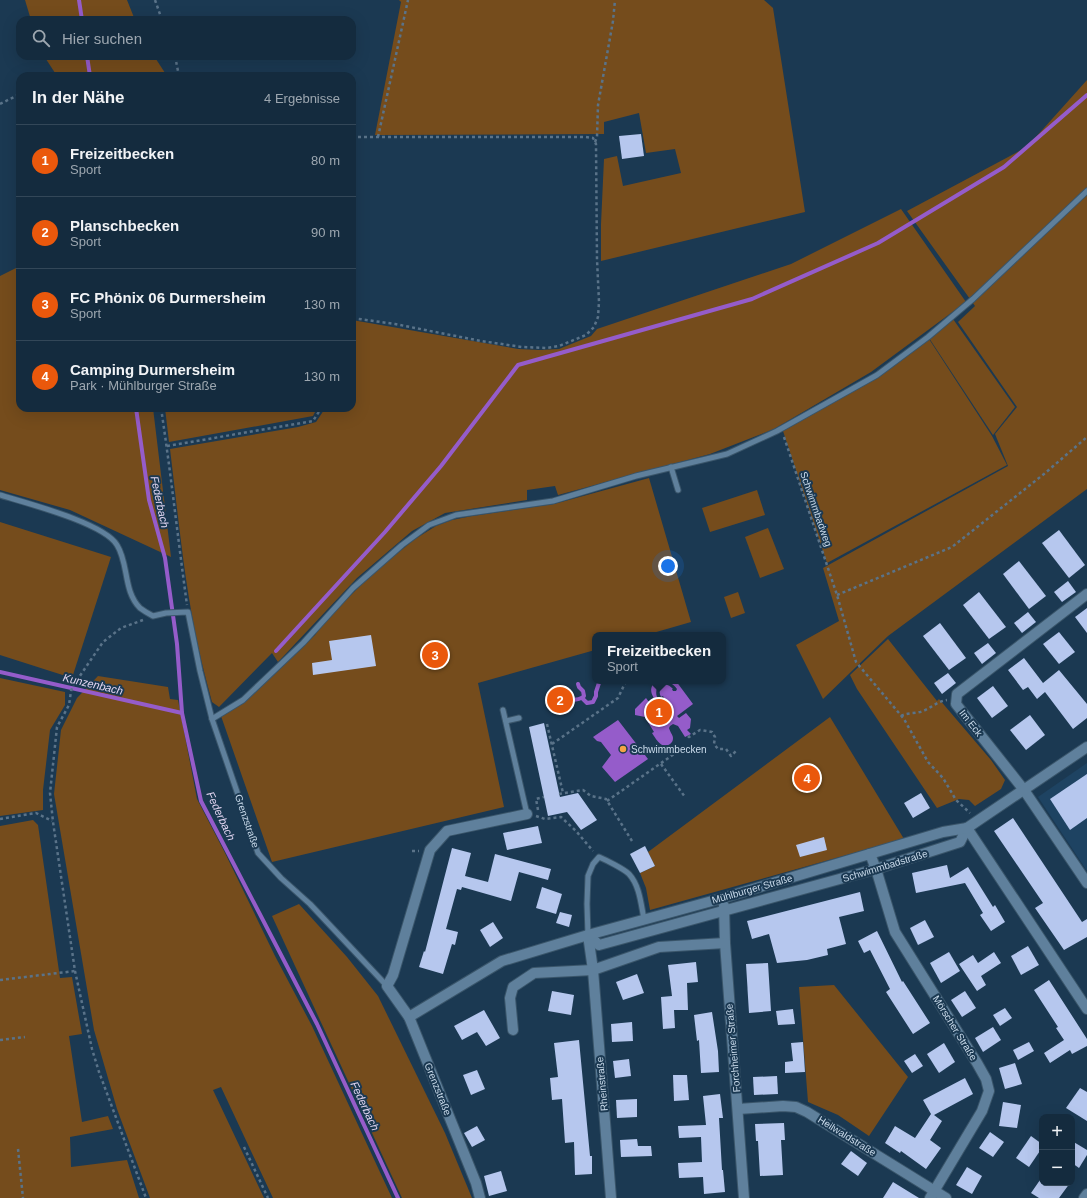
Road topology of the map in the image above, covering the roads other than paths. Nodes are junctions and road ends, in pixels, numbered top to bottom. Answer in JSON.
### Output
{"nodes":[{"id":1,"x":1087,"y":191,"type":"edge"},
{"id":2,"x":671,"y":467,"type":"junction"},
{"id":3,"x":678,"y":490,"type":"dead end"},
{"id":4,"x":0,"y":495,"type":"edge"},
{"id":5,"x":1087,"y":594,"type":"edge"},
{"id":6,"x":503,"y":710,"type":"dead end"},
{"id":7,"x":519,"y":718,"type":"dead end"},
{"id":8,"x":212,"y":719,"type":"junction"},
{"id":9,"x":506,"y":721,"type":"junction"},
{"id":10,"x":1087,"y":747,"type":"edge"},
{"id":11,"x":1024,"y":790,"type":"junction"},
{"id":12,"x":527,"y":814,"type":"joint"},
{"id":13,"x":967,"y":828,"type":"junction"},
{"id":14,"x":870,"y":854,"type":"junction"},
{"id":15,"x":876,"y":870,"type":"junction"},
{"id":16,"x":1087,"y":883,"type":"edge"},
{"id":17,"x":724,"y":898,"type":"junction"},
{"id":18,"x":724,"y":912,"type":"junction"},
{"id":19,"x":644,"y":920,"type":"junction"},
{"id":20,"x":588,"y":935,"type":"junction"},
{"id":21,"x":725,"y":942,"type":"junction"},
{"id":22,"x":592,"y":970,"type":"junction"},
{"id":23,"x":386,"y":986,"type":"junction"},
{"id":24,"x":1087,"y":1008,"type":"edge"},
{"id":25,"x":409,"y":1017,"type":"junction"},
{"id":26,"x":513,"y":1030,"type":"dead end"},
{"id":27,"x":738,"y":1108,"type":"junction"},
{"id":28,"x":932,"y":1194,"type":"edge"},
{"id":29,"x":1087,"y":1194,"type":"edge"},
{"id":30,"x":480,"y":1198,"type":"edge"},
{"id":31,"x":612,"y":1198,"type":"edge"},
{"id":32,"x":744,"y":1198,"type":"edge"},
{"id":33,"x":946,"y":1198,"type":"edge"},
{"id":34,"x":1084,"y":1198,"type":"edge"}],
"edges":[{"from":1,"to":2,"type":"lane"},
{"from":2,"to":3,"type":"lane"},
{"from":2,"to":8,"type":"lane"},
{"from":4,"to":8,"type":"lane","name":"Grenzstraße"},
{"from":5,"to":11,"type":"street","name":"Im Eck"},
{"from":6,"to":9,"type":"lane"},
{"from":7,"to":9,"type":"lane"},
{"from":8,"to":23,"type":"lane","name":"Grenzstraße"},
{"from":9,"to":12,"type":"lane"},
{"from":10,"to":11,"type":"street","name":"Mühlburger Straße"},
{"from":11,"to":13,"type":"street","name":"Mühlburger Straße"},
{"from":11,"to":16,"type":"street","name":"Im Eck"},
{"from":12,"to":23,"type":"street"},
{"from":13,"to":14,"type":"street","name":"Mühlburger Straße"},
{"from":13,"to":15,"type":"street","name":"Schwimmbadstraße"},
{"from":13,"to":24,"type":"street"},
{"from":14,"to":15,"type":"street","name":"Mörscher Straße"},
{"from":14,"to":17,"type":"street","name":"Mühlburger Straße"},
{"from":15,"to":18,"type":"street","name":"Schwimmbadstraße"},
{"from":15,"to":28,"type":"street","name":"Mörscher Straße"},
{"from":17,"to":18,"type":"street","name":"Forchheimer Straße"},
{"from":17,"to":19,"type":"street","name":"Mühlburger Straße"},
{"from":18,"to":20,"type":"street","name":"Schwimmbadstraße"},
{"from":18,"to":21,"type":"street","name":"Forchheimer Straße"},
{"from":19,"to":20,"type":"street","name":"Mühlburger Straße"},
{"from":19,"to":20,"type":"lane"},
{"from":20,"to":22,"type":"street","name":"Rheinstraße"},
{"from":20,"to":25,"type":"street","name":"Mühlburger Straße"},
{"from":21,"to":22,"type":"street"},
{"from":21,"to":27,"type":"street","name":"Forchheimer Straße"},
{"from":22,"to":26,"type":"street"},
{"from":22,"to":31,"type":"street","name":"Rheinstraße"},
{"from":23,"to":25,"type":"street","name":"Grenzstraße"},
{"from":25,"to":30,"type":"street","name":"Grenzstraße"},
{"from":27,"to":28,"type":"street","name":"Heilwaldstraße"},
{"from":27,"to":32,"type":"street","name":"Forchheimer Straße"},
{"from":28,"to":33,"type":"street","name":"Heilwaldstraße"},
{"from":29,"to":34,"type":"street"}]}
